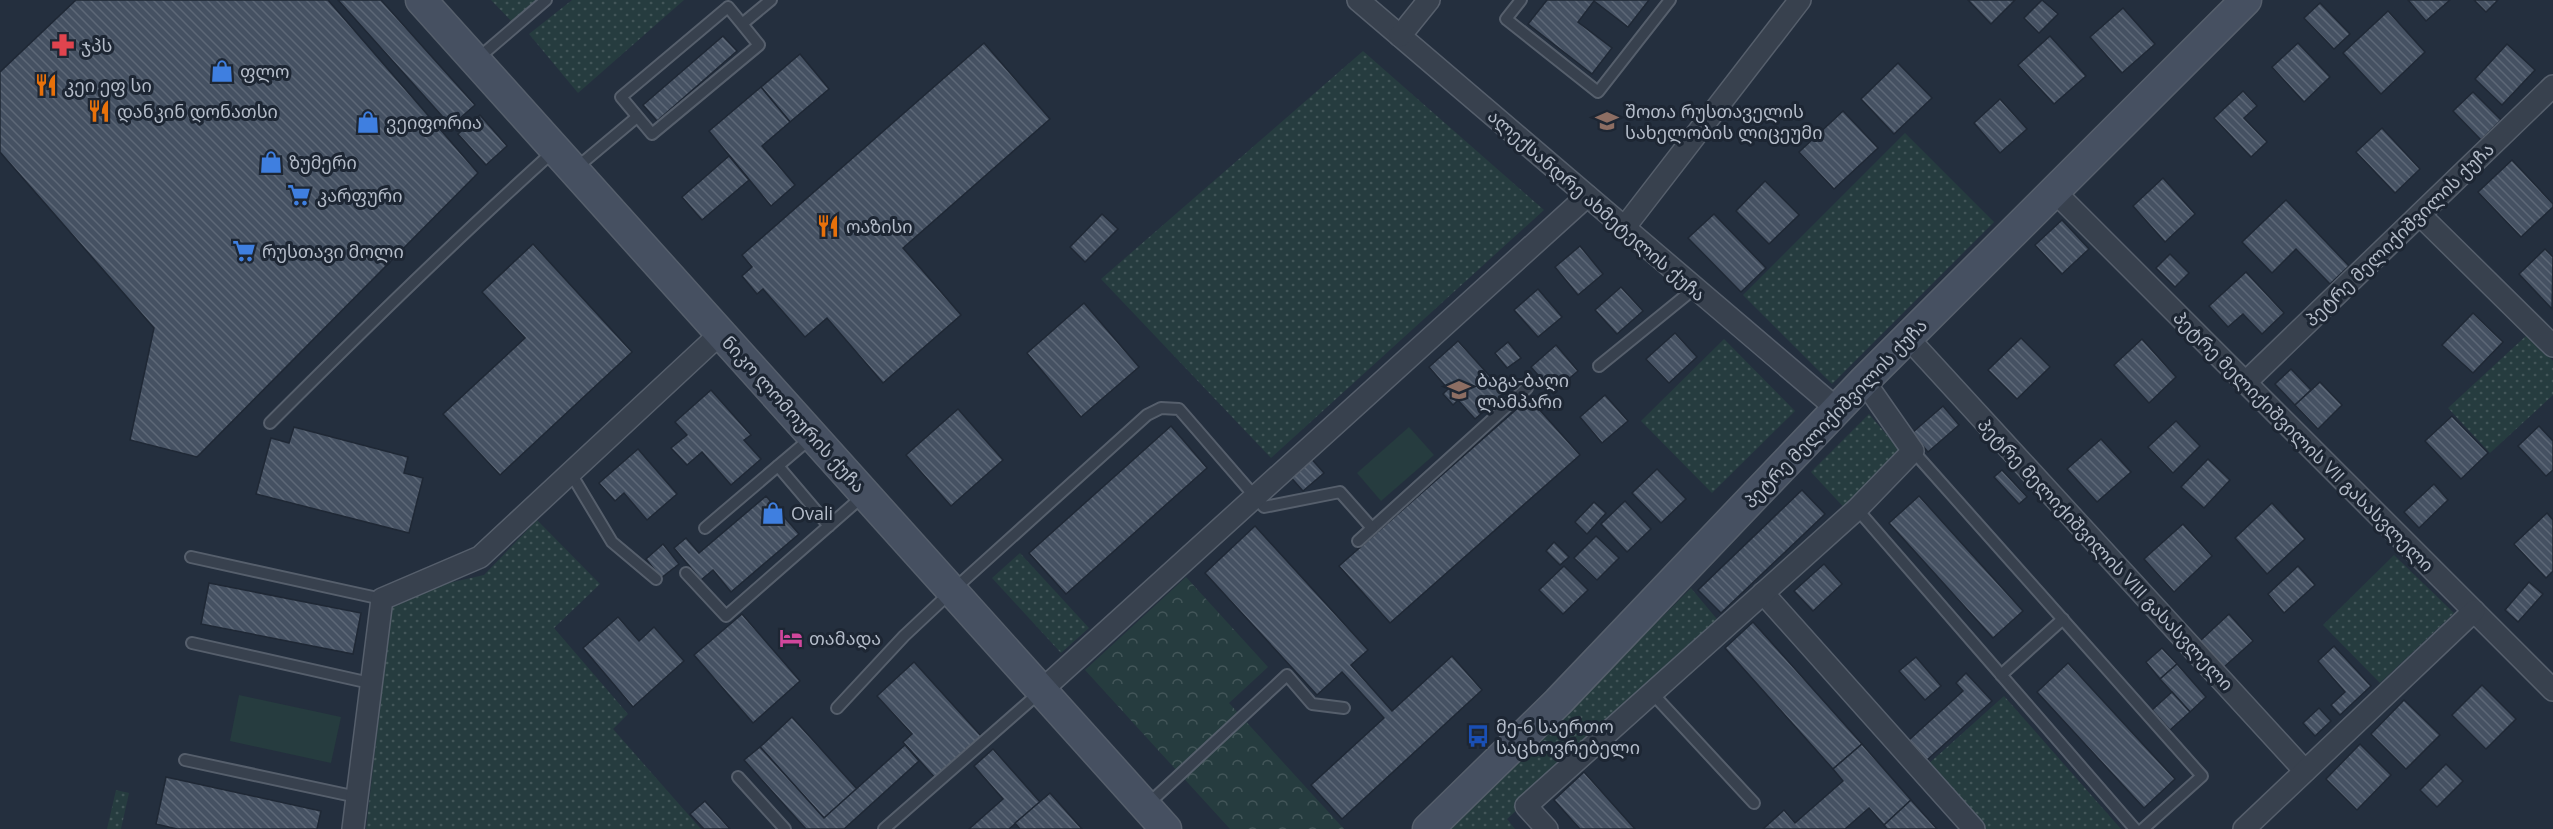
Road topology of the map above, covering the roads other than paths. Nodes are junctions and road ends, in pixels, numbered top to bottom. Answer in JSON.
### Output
{"nodes":[{"id":1,"x":421,"y":0,"type":"edge"},
{"id":2,"x":546,"y":0,"type":"edge"},
{"id":3,"x":771,"y":0,"type":"edge"},
{"id":4,"x":1358,"y":0,"type":"edge"},
{"id":5,"x":1429,"y":0,"type":"edge"},
{"id":6,"x":1521,"y":0,"type":"edge"},
{"id":7,"x":1670,"y":0,"type":"edge"},
{"id":8,"x":1800,"y":0,"type":"edge"},
{"id":9,"x":2246,"y":0,"type":"edge"},
{"id":10,"x":742,"y":24,"type":"junction"},
{"id":11,"x":1400,"y":36,"type":"junction"},
{"id":12,"x":475,"y":60,"type":"junction"},
{"id":13,"x":2553,"y":86,"type":"edge"},
{"id":14,"x":637,"y":117,"type":"junction"},
{"id":15,"x":565,"y":160,"type":"junction"},
{"id":16,"x":2055,"y":191,"type":"junction"},
{"id":17,"x":1587,"y":196,"type":"junction"},
{"id":18,"x":2420,"y":214,"type":"junction"},
{"id":19,"x":1624,"y":228,"type":"junction"},
{"id":20,"x":1695,"y":288,"type":"junction"},
{"id":21,"x":721,"y":333,"type":"junction"},
{"id":22,"x":1908,"y":338,"type":"junction"},
{"id":23,"x":2553,"y":346,"type":"edge"},
{"id":24,"x":1599,"y":366,"type":"dead end"},
{"id":25,"x":1864,"y":381,"type":"junction"},
{"id":26,"x":2246,"y":382,"type":"junction"},
{"id":27,"x":1527,"y":388,"type":"dead end"},
{"id":28,"x":1836,"y":409,"type":"junction"},
{"id":29,"x":270,"y":423,"type":"dead end"},
{"id":30,"x":813,"y":436,"type":"junction"},
{"id":31,"x":1913,"y":450,"type":"junction"},
{"id":32,"x":778,"y":466,"type":"junction"},
{"id":33,"x":570,"y":472,"type":"junction"},
{"id":34,"x":865,"y":494,"type":"junction"},
{"id":35,"x":1255,"y":497,"type":"junction"},
{"id":36,"x":1857,"y":509,"type":"junction"},
{"id":37,"x":829,"y":526,"type":"junction"},
{"id":38,"x":705,"y":528,"type":"dead end"},
{"id":39,"x":1372,"y":528,"type":"junction"},
{"id":40,"x":1358,"y":541,"type":"dead end"},
{"id":41,"x":191,"y":557,"type":"dead end"},
{"id":42,"x":686,"y":573,"type":"dead end"},
{"id":43,"x":656,"y":579,"type":"dead end"},
{"id":44,"x":952,"y":591,"type":"junction"},
{"id":45,"x":1763,"y":593,"type":"junction"},
{"id":46,"x":382,"y":599,"type":"junction"},
{"id":47,"x":2474,"y":611,"type":"junction"},
{"id":48,"x":2063,"y":619,"type":"junction"},
{"id":49,"x":192,"y":643,"type":"dead end"},
{"id":50,"x":2001,"y":675,"type":"junction"},
{"id":51,"x":370,"y":683,"type":"junction"},
{"id":52,"x":1041,"y":690,"type":"junction"},
{"id":53,"x":2553,"y":690,"type":"edge"},
{"id":54,"x":1652,"y":693,"type":"junction"},
{"id":55,"x":837,"y":708,"type":"dead end"},
{"id":56,"x":1344,"y":708,"type":"dead end"},
{"id":57,"x":185,"y":760,"type":"dead end"},
{"id":58,"x":2305,"y":771,"type":"junction"},
{"id":59,"x":738,"y":777,"type":"dead end"},
{"id":60,"x":357,"y":797,"type":"junction"},
{"id":61,"x":1754,"y":803,"type":"dead end"},
{"id":62,"x":1146,"y":806,"type":"junction"},
{"id":63,"x":353,"y":829,"type":"edge"},
{"id":64,"x":785,"y":829,"type":"edge"},
{"id":65,"x":884,"y":829,"type":"edge"},
{"id":66,"x":1166,"y":829,"type":"edge"},
{"id":67,"x":1428,"y":829,"type":"edge"},
{"id":68,"x":1547,"y":829,"type":"edge"},
{"id":69,"x":1974,"y":829,"type":"edge"},
{"id":70,"x":2135,"y":829,"type":"edge"},
{"id":71,"x":2143,"y":829,"type":"edge"},
{"id":72,"x":2244,"y":829,"type":"edge"}],
"edges":[{"from":1,"to":12,"type":"street","name":"ნიკო ლომოურის ქუჩა"},
{"from":2,"to":12,"type":"lane"},
{"from":3,"to":10,"type":"lane"},
{"from":4,"to":11,"type":"street","name":"ალექსანდრე ახმეტელის ქუჩა"},
{"from":5,"to":11,"type":"street"},
{"from":6,"to":7,"type":"lane"},
{"from":8,"to":19,"type":"street"},
{"from":9,"to":16,"type":"street","name":"პეტრე მელიქიშვილის ქუჩა"},
{"from":10,"to":14,"type":"lane"},
{"from":10,"to":14,"type":"lane"},
{"from":11,"to":17,"type":"street","name":"ალექსანდრე ახმეტელის ქუჩა"},
{"from":12,"to":15,"type":"street","name":"ნიკო ლომოურის ქუჩა"},
{"from":13,"to":18,"type":"street","name":"პეტრე მელიქიშვილის ქუჩა"},
{"from":14,"to":15,"type":"lane"},
{"from":15,"to":21,"type":"street","name":"ნიკო ლომოურის ქუჩა"},
{"from":15,"to":29,"type":"lane"},
{"from":16,"to":22,"type":"street","name":"პეტრე მელიქიშვილის ქუჩა"},
{"from":16,"to":26,"type":"street","name":"პეტრე მელიქიშვილის VII გასასვლელი"},
{"from":17,"to":19,"type":"street","name":"ალექსანდრე ახმეტელის ქუჩა"},
{"from":17,"to":35,"type":"street"},
{"from":18,"to":23,"type":"street"},
{"from":18,"to":26,"type":"street","name":"პეტრე მელიქიშვილის ქუჩა"},
{"from":19,"to":20,"type":"street","name":"ალექსანდრე ახმეტელის ქუჩა"},
{"from":20,"to":24,"type":"lane"},
{"from":20,"to":28,"type":"street","name":"ალექსანდრე ახმეტელის ქუჩა"},
{"from":21,"to":30,"type":"street","name":"ნიკო ლომოურის ქუჩა"},
{"from":21,"to":33,"type":"street"},
{"from":22,"to":25,"type":"street","name":"პეტრე მელიქიშვილის ქუჩა"},
{"from":22,"to":58,"type":"street","name":"პეტრე მელიქიშვილის VIII გასასვლელი"},
{"from":25,"to":28,"type":"street","name":"პეტრე მელიქიშვილის ქუჩა"},
{"from":25,"to":31,"type":"street"},
{"from":26,"to":47,"type":"street","name":"პეტრე მელიქიშვილის VII გასასვლელი"},
{"from":27,"to":39,"type":"lane"},
{"from":28,"to":67,"type":"street","name":"პეტრე მელიქიშვილის ქუჩა"},
{"from":30,"to":32,"type":"lane"},
{"from":30,"to":34,"type":"street","name":"ნიკო ლომოურის ქუჩა"},
{"from":31,"to":36,"type":"street"},
{"from":31,"to":48,"type":"lane"},
{"from":32,"to":37,"type":"lane"},
{"from":32,"to":38,"type":"lane"},
{"from":33,"to":43,"type":"lane"},
{"from":33,"to":46,"type":"street"},
{"from":34,"to":37,"type":"lane"},
{"from":34,"to":44,"type":"street","name":"ნიკო ლომოურის ქუჩა"},
{"from":35,"to":39,"type":"lane"},
{"from":35,"to":44,"type":"lane"},
{"from":35,"to":52,"type":"street"},
{"from":36,"to":45,"type":"street"},
{"from":36,"to":50,"type":"lane"},
{"from":37,"to":42,"type":"lane"},
{"from":39,"to":40,"type":"lane"},
{"from":41,"to":46,"type":"lane"},
{"from":44,"to":52,"type":"street","name":"ნიკო ლომოურის ქუჩა"},
{"from":44,"to":55,"type":"lane"},
{"from":45,"to":54,"type":"street"},
{"from":45,"to":69,"type":"street"},
{"from":46,"to":51,"type":"street"},
{"from":47,"to":53,"type":"street","name":"პეტრე მელიქიშვილის VII გასასვლელი"},
{"from":47,"to":58,"type":"street"},
{"from":48,"to":50,"type":"lane"},
{"from":48,"to":71,"type":"lane"},
{"from":49,"to":51,"type":"lane"},
{"from":50,"to":70,"type":"lane"},
{"from":51,"to":60,"type":"street"},
{"from":52,"to":62,"type":"street","name":"ნიკო ლომოურის ქუჩა"},
{"from":52,"to":65,"type":"lane"},
{"from":54,"to":61,"type":"lane"},
{"from":54,"to":68,"type":"street"},
{"from":56,"to":62,"type":"lane"},
{"from":57,"to":60,"type":"lane"},
{"from":58,"to":72,"type":"street"},
{"from":59,"to":64,"type":"lane"},
{"from":60,"to":63,"type":"street"},
{"from":62,"to":66,"type":"street","name":"ნიკო ლომოურის ქუჩა"}]}
